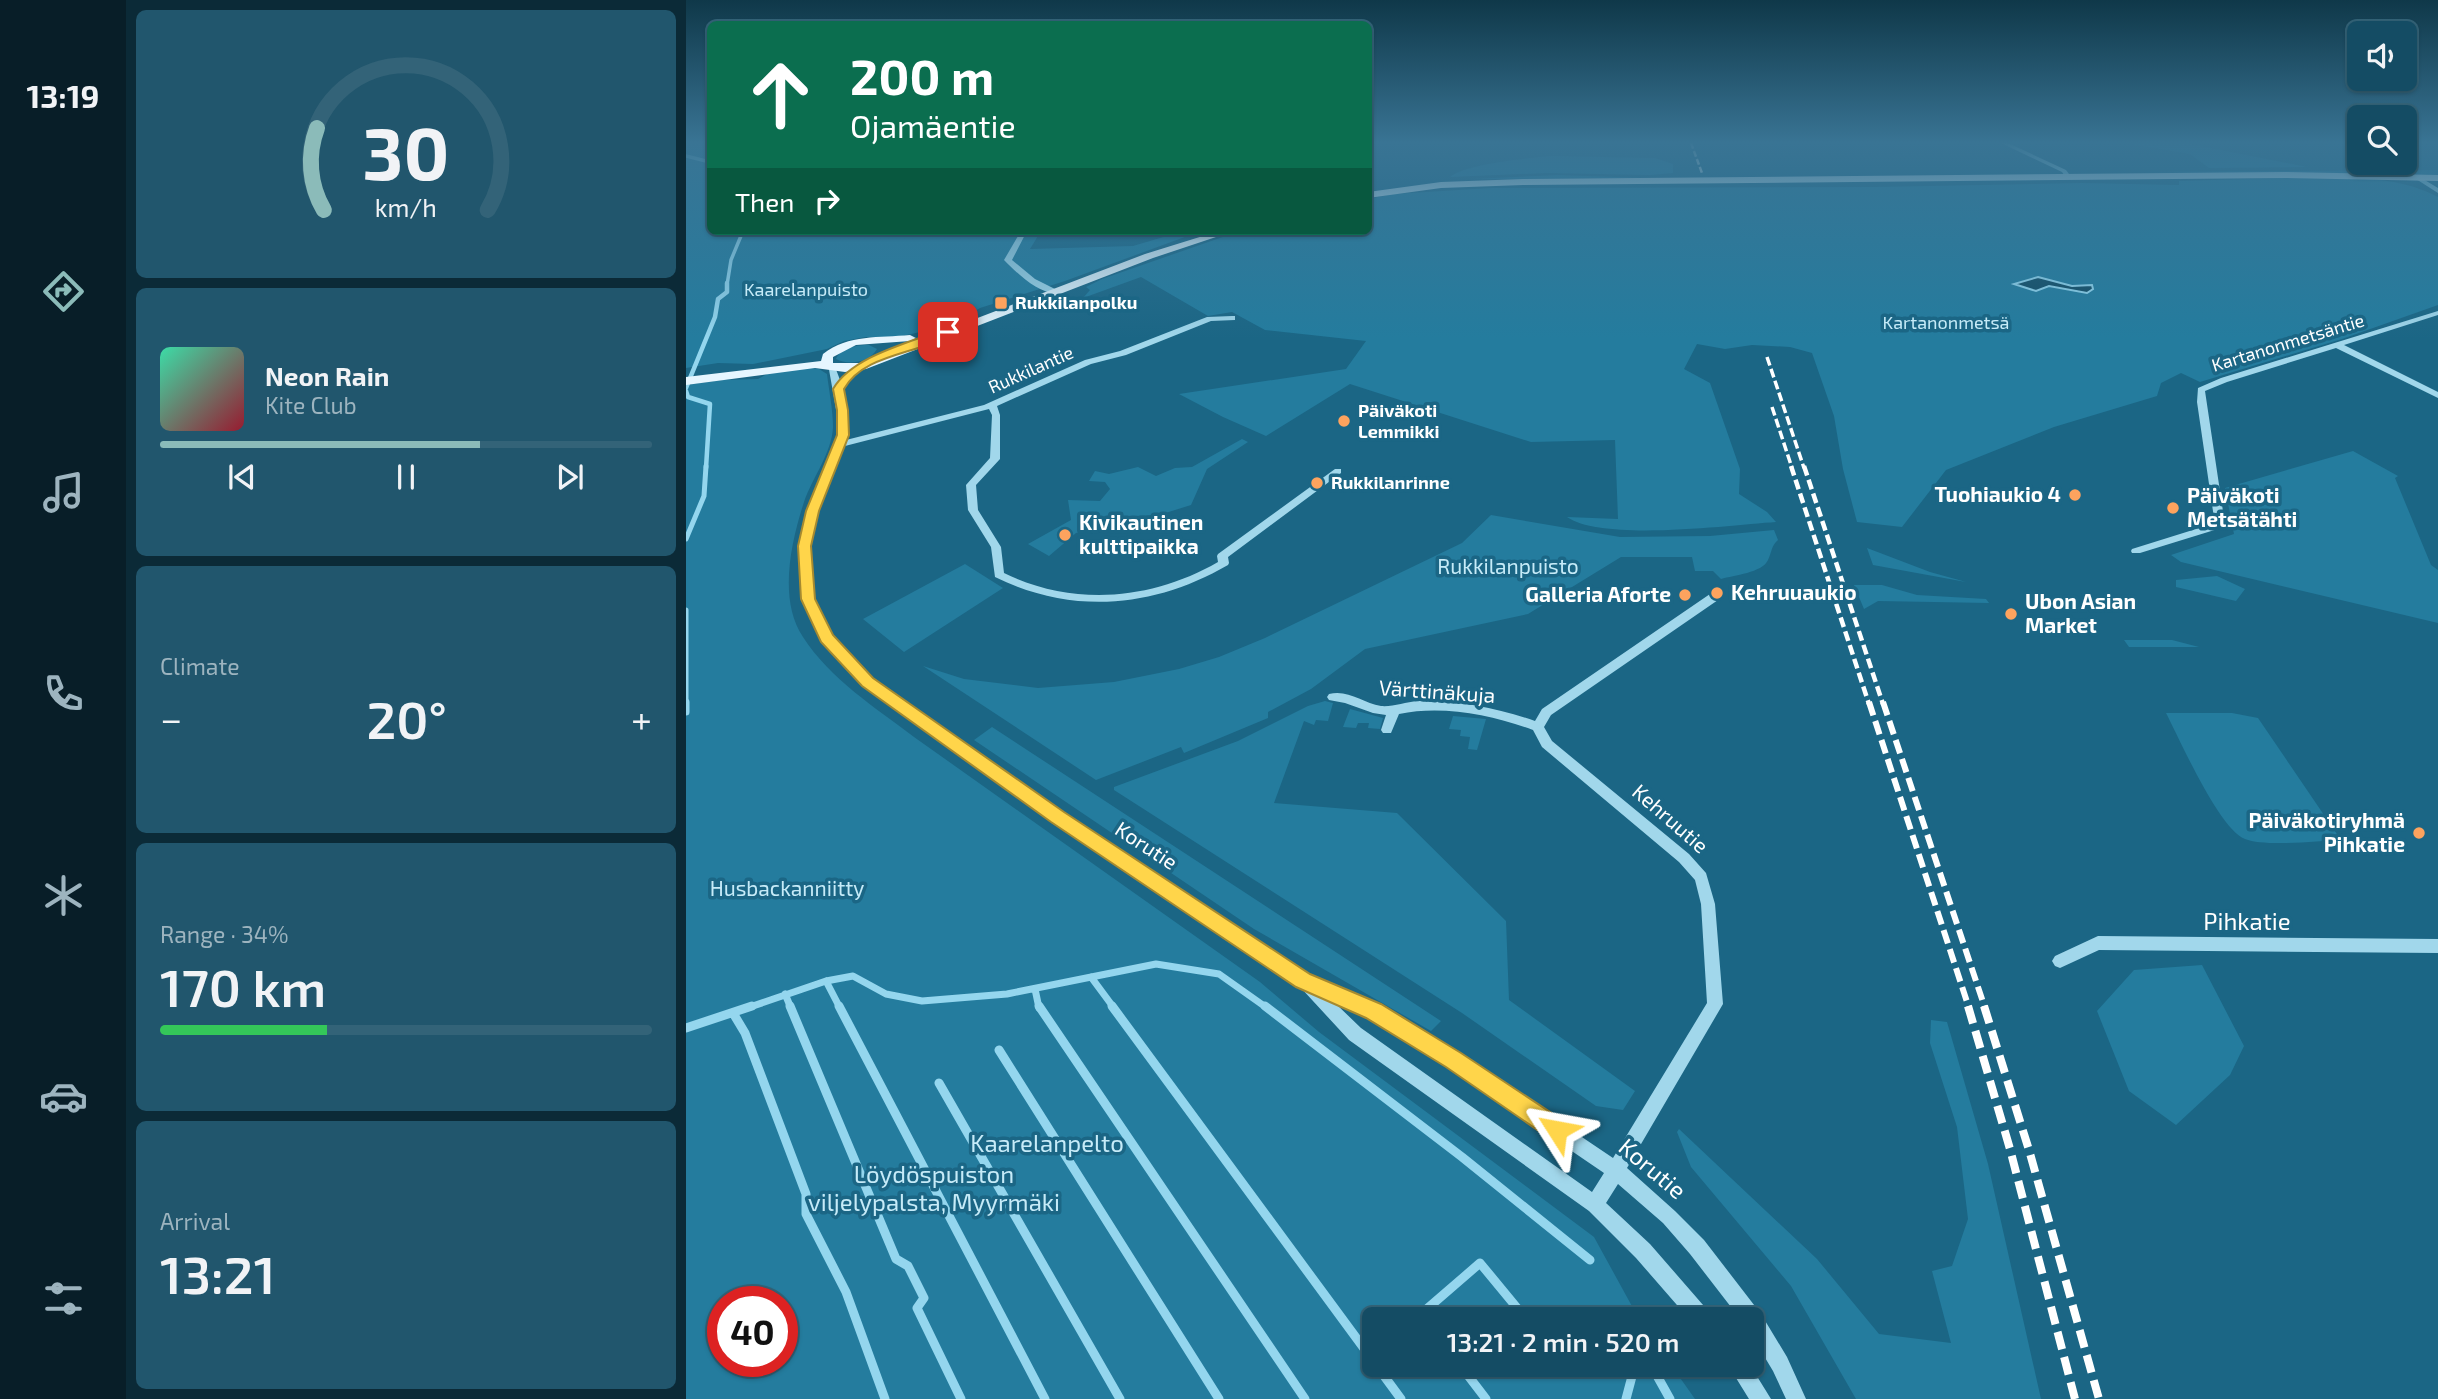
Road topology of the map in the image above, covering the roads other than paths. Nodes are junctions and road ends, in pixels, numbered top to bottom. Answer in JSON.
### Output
{"nodes":[{"id":1,"x":1022,"y":235,"type":"edge"},
{"id":2,"x":1214,"y":235,"type":"edge"},
{"id":3,"x":1054,"y":292,"type":"junction"},
{"id":4,"x":2438,"y":313,"type":"edge"},
{"id":5,"x":1232,"y":318,"type":"dead end"},
{"id":6,"x":2339,"y":346,"type":"junction"},
{"id":7,"x":886,"y":348,"type":"junction"},
{"id":8,"x":832,"y":351,"type":"junction"},
{"id":9,"x":829,"y":365,"type":"junction"},
{"id":10,"x":862,"y":366,"type":"junction"},
{"id":11,"x":768,"y":368,"type":"junction"},
{"id":12,"x":686,"y":381,"type":"edge"},
{"id":13,"x":838,"y":389,"type":"junction"},
{"id":14,"x":2438,"y":396,"type":"edge"},
{"id":15,"x":992,"y":405,"type":"junction"},
{"id":16,"x":841,"y":444,"type":"junction"},
{"id":17,"x":1338,"y":471,"type":"dead end"},
{"id":18,"x":2136,"y":551,"type":"dead end"},
{"id":19,"x":1714,"y":597,"type":"dead end"},
{"id":20,"x":1333,"y":698,"type":"dead end"},
{"id":21,"x":1394,"y":711,"type":"junction"},
{"id":22,"x":1538,"y":727,"type":"junction"},
{"id":23,"x":1387,"y":730,"type":"dead end"},
{"id":24,"x":2438,"y":946,"type":"edge"},
{"id":25,"x":2060,"y":961,"type":"dead end"},
{"id":26,"x":1303,"y":981,"type":"junction"},
{"id":27,"x":1617,"y":1171,"type":"junction"},
{"id":28,"x":1595,"y":1205,"type":"junction"},
{"id":29,"x":1692,"y":1307,"type":"edge"},
{"id":30,"x":1746,"y":1377,"type":"edge"},
{"id":31,"x":1761,"y":1399,"type":"edge"},
{"id":32,"x":1796,"y":1399,"type":"edge"}],
"edges":[{"from":1,"to":3,"type":"street"},
{"from":2,"to":3,"type":"main road"},
{"from":3,"to":7,"type":"main road"},
{"from":4,"to":6,"type":"street","name":"Kartanonmetsäntie"},
{"from":5,"to":15,"type":"street","name":"Rukkilantie"},
{"from":6,"to":14,"type":"street"},
{"from":6,"to":18,"type":"street","name":"Kartanonmetsäntie"},
{"from":7,"to":8,"type":"main road"},
{"from":7,"to":10,"type":"main road"},
{"from":8,"to":9,"type":"main road"},
{"from":8,"to":11,"type":"main road"},
{"from":9,"to":10,"type":"main road"},
{"from":9,"to":11,"type":"main road"},
{"from":9,"to":13,"type":"street"},
{"from":10,"to":13,"type":"street"},
{"from":11,"to":12,"type":"main road"},
{"from":13,"to":16,"type":"street"},
{"from":15,"to":16,"type":"street","name":"Rukkilantie"},
{"from":15,"to":17,"type":"street"},
{"from":16,"to":26,"type":"street","name":"Korutie"},
{"from":19,"to":22,"type":"street"},
{"from":20,"to":21,"type":"street","name":"Värttinäkuja"},
{"from":21,"to":22,"type":"street","name":"Värttinäkuja"},
{"from":21,"to":23,"type":"street"},
{"from":22,"to":27,"type":"street","name":"Kehruutie"},
{"from":24,"to":25,"type":"street","name":"Pihkatie"},
{"from":26,"to":27,"type":"street","name":"Korutie"},
{"from":26,"to":28,"type":"street","name":"Korutie"},
{"from":27,"to":28,"type":"street","name":"Kehruutie"},
{"from":27,"to":32,"type":"street","name":"Korutie"},
{"from":28,"to":29,"type":"street","name":"Korutie"},
{"from":30,"to":31,"type":"street"}]}
